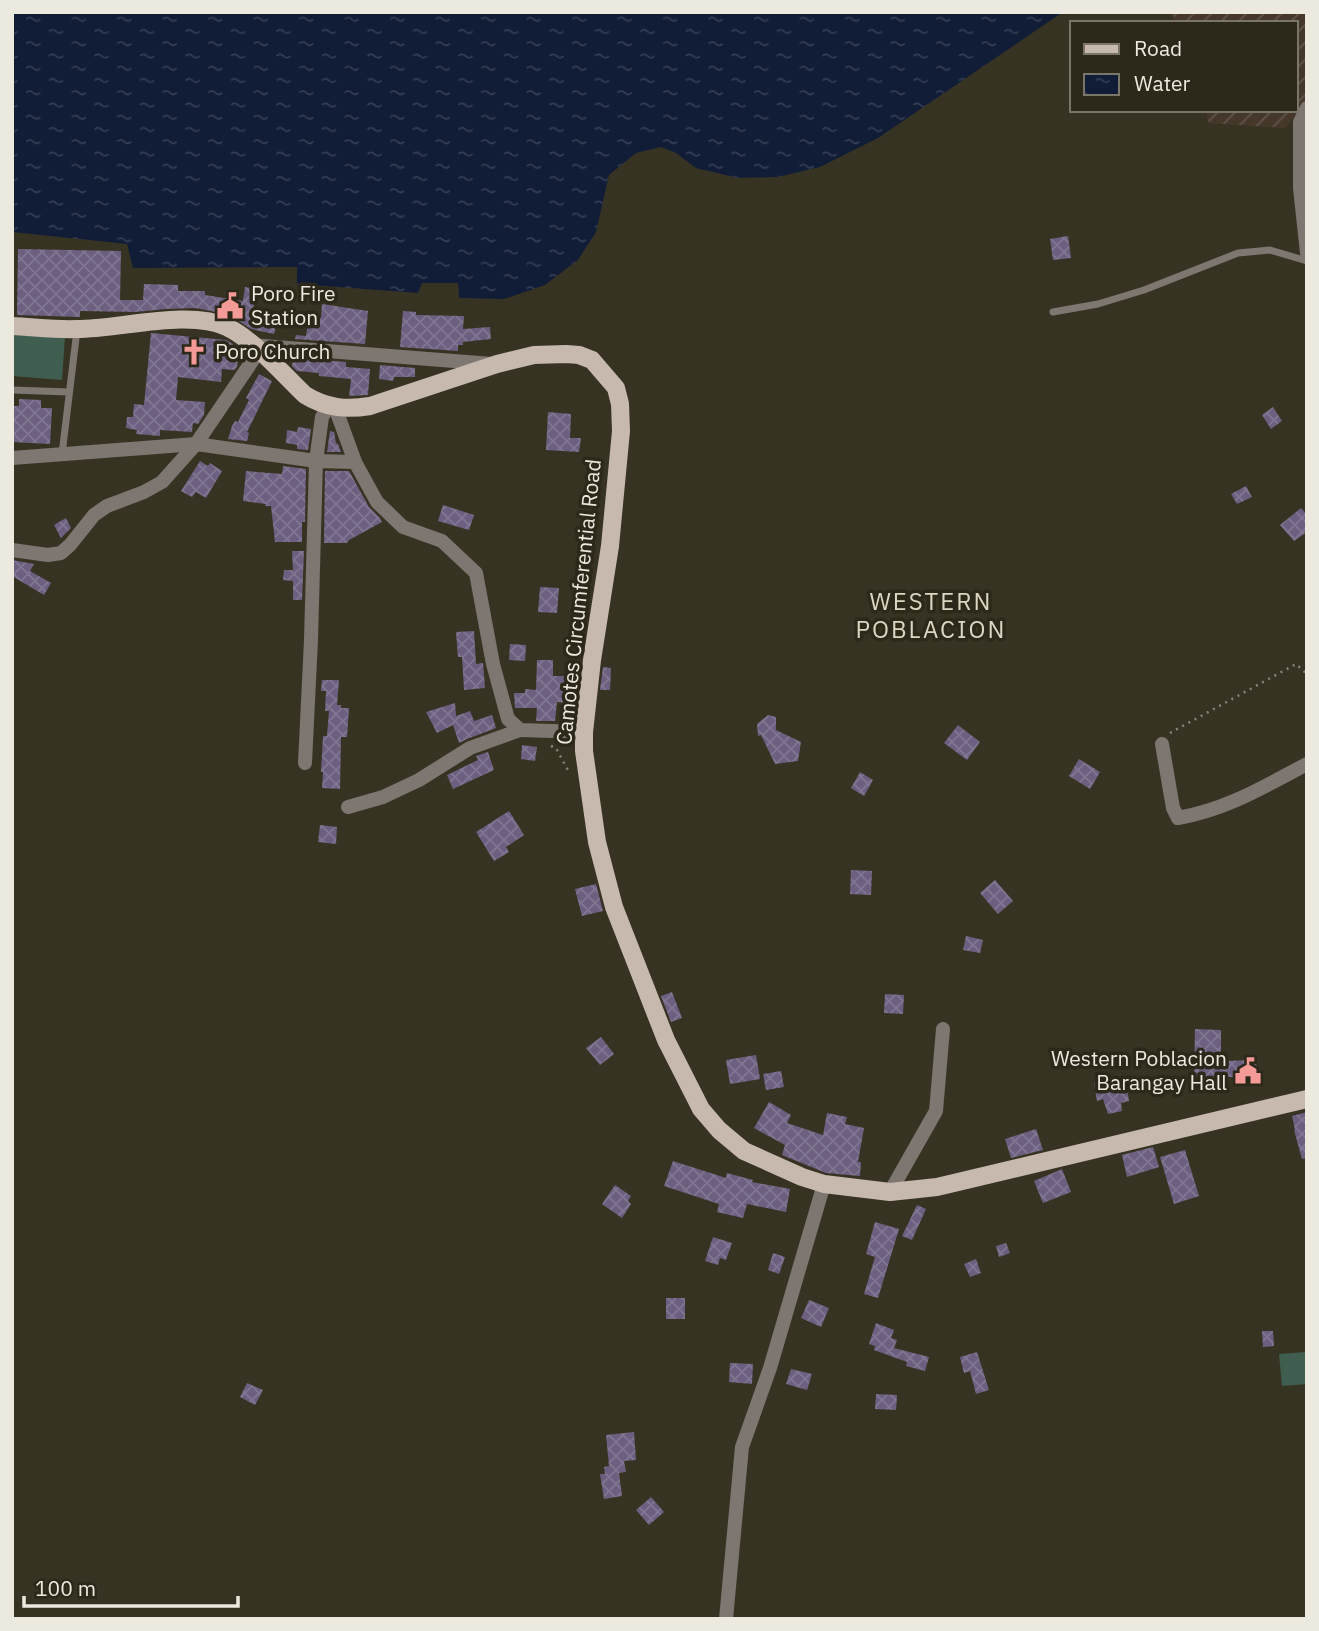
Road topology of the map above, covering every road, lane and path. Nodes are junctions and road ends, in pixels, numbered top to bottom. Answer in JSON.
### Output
{"nodes":[{"id":1,"x":1307,"y":108,"type":"edge"},
{"id":2,"x":1298,"y":116,"type":"edge"},
{"id":3,"x":1306,"y":248,"type":"edge"},
{"id":4,"x":1307,"y":261,"type":"edge"},
{"id":5,"x":1053,"y":312,"type":"dead end"},
{"id":6,"x":12,"y":326,"type":"edge"},
{"id":7,"x":77,"y":329,"type":"junction"},
{"id":8,"x":256,"y":348,"type":"junction"},
{"id":9,"x":497,"y":364,"type":"junction"},
{"id":10,"x":12,"y":390,"type":"edge"},
{"id":11,"x":69,"y":392,"type":"junction"},
{"id":12,"x":332,"y":407,"type":"junction"},
{"id":13,"x":196,"y":444,"type":"junction"},
{"id":14,"x":61,"y":456,"type":"junction"},
{"id":15,"x":12,"y":458,"type":"edge"},
{"id":16,"x":316,"y":461,"type":"junction"},
{"id":17,"x":355,"y":462,"type":"junction"},
{"id":18,"x":12,"y":550,"type":"edge"},
{"id":19,"x":1307,"y":674,"type":"edge"},
{"id":20,"x":520,"y":730,"type":"junction"},
{"id":21,"x":584,"y":732,"type":"junction"},
{"id":22,"x":547,"y":744,"type":"dead end"},
{"id":23,"x":1162,"y":744,"type":"joint"},
{"id":24,"x":305,"y":762,"type":"dead end"},
{"id":25,"x":1307,"y":764,"type":"edge"},
{"id":26,"x":572,"y":779,"type":"dead end"},
{"id":27,"x":348,"y":807,"type":"dead end"},
{"id":28,"x":943,"y":1029,"type":"dead end"},
{"id":29,"x":1307,"y":1098,"type":"edge"},
{"id":30,"x":824,"y":1184,"type":"junction"},
{"id":31,"x":890,"y":1192,"type":"junction"},
{"id":32,"x":726,"y":1619,"type":"edge"}],
"edges":[{"from":1,"to":2,"type":"street"},
{"from":2,"to":3,"type":"street"},
{"from":4,"to":5,"type":"lane"},
{"from":6,"to":7,"type":"main road"},
{"from":7,"to":8,"type":"main road"},
{"from":7,"to":11,"type":"lane"},
{"from":8,"to":9,"type":"street"},
{"from":8,"to":12,"type":"main road"},
{"from":8,"to":13,"type":"street"},
{"from":9,"to":12,"type":"main road","name":"Camotes Circumferential Road"},
{"from":9,"to":21,"type":"main road","name":"Camotes Circumferential Road"},
{"from":10,"to":11,"type":"lane"},
{"from":11,"to":14,"type":"lane"},
{"from":12,"to":16,"type":"street"},
{"from":12,"to":17,"type":"street"},
{"from":13,"to":14,"type":"street"},
{"from":13,"to":16,"type":"street"},
{"from":13,"to":18,"type":"street"},
{"from":14,"to":15,"type":"street"},
{"from":16,"to":17,"type":"street"},
{"from":16,"to":24,"type":"street"},
{"from":17,"to":20,"type":"street"},
{"from":19,"to":23,"type":"path"},
{"from":20,"to":21,"type":"street"},
{"from":20,"to":27,"type":"street"},
{"from":21,"to":30,"type":"main road","name":"Camotes Circumferential Road"},
{"from":22,"to":26,"type":"path"},
{"from":23,"to":25,"type":"street"},
{"from":28,"to":31,"type":"street"},
{"from":29,"to":31,"type":"main road","name":"Camotes Circumferential Road"},
{"from":30,"to":31,"type":"main road","name":"Camotes Circumferential Road"},
{"from":30,"to":32,"type":"street"}]}
